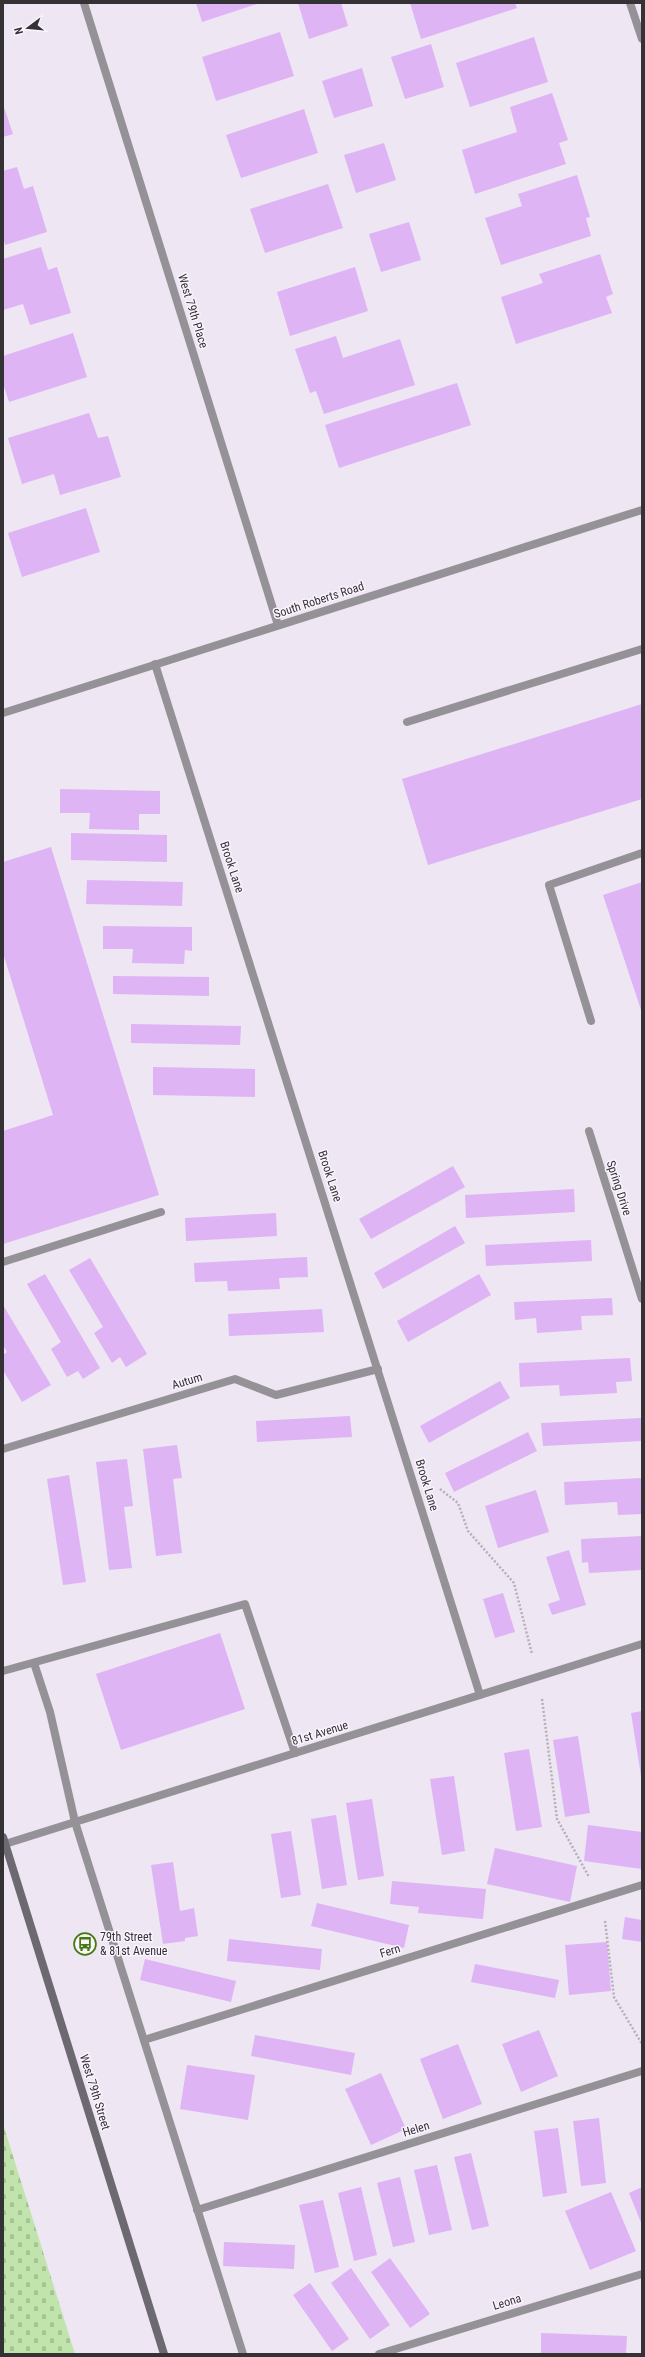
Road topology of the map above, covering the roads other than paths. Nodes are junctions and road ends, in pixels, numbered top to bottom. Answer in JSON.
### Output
{"nodes":[{"id":1,"x":84,"y":3,"type":"edge"},
{"id":2,"x":630,"y":3,"type":"edge"},
{"id":3,"x":642,"y":40,"type":"edge"},
{"id":4,"x":642,"y":510,"type":"edge"},
{"id":5,"x":278,"y":625,"type":"junction"},
{"id":6,"x":642,"y":649,"type":"edge"},
{"id":7,"x":156,"y":664,"type":"junction"},
{"id":8,"x":3,"y":713,"type":"edge"},
{"id":9,"x":407,"y":722,"type":"dead end"},
{"id":10,"x":642,"y":853,"type":"edge"},
{"id":11,"x":591,"y":1021,"type":"dead end"},
{"id":12,"x":589,"y":1131,"type":"dead end"},
{"id":13,"x":161,"y":1212,"type":"dead end"},
{"id":14,"x":3,"y":1262,"type":"edge"},
{"id":15,"x":642,"y":1299,"type":"edge"},
{"id":16,"x":378,"y":1369,"type":"junction"},
{"id":17,"x":3,"y":1449,"type":"edge"},
{"id":18,"x":642,"y":1644,"type":"edge"},
{"id":19,"x":34,"y":1663,"type":"junction"},
{"id":20,"x":3,"y":1671,"type":"edge"},
{"id":21,"x":480,"y":1695,"type":"junction"},
{"id":22,"x":295,"y":1753,"type":"junction"},
{"id":23,"x":75,"y":1822,"type":"junction"},
{"id":24,"x":4,"y":1840,"type":"edge"},
{"id":25,"x":642,"y":1885,"type":"edge"},
{"id":26,"x":144,"y":2040,"type":"junction"},
{"id":27,"x":642,"y":2071,"type":"edge"},
{"id":28,"x":197,"y":2210,"type":"junction"},
{"id":29,"x":642,"y":2274,"type":"edge"},
{"id":30,"x":164,"y":2354,"type":"edge"},
{"id":31,"x":243,"y":2354,"type":"edge"},
{"id":32,"x":379,"y":2354,"type":"edge"}],
"edges":[{"from":1,"to":5,"type":"street","name":"West 79th Place"},
{"from":2,"to":3,"type":"street"},
{"from":4,"to":5,"type":"street","name":"South Roberts Road"},
{"from":5,"to":7,"type":"street","name":"South Roberts Road"},
{"from":6,"to":9,"type":"street"},
{"from":7,"to":8,"type":"street","name":"South Roberts Road"},
{"from":7,"to":16,"type":"street","name":"Brook Lane"},
{"from":10,"to":11,"type":"street"},
{"from":12,"to":15,"type":"street","name":"Spring Drive"},
{"from":13,"to":14,"type":"street"},
{"from":16,"to":17,"type":"street","name":"Autum"},
{"from":16,"to":21,"type":"street","name":"Brook Lane"},
{"from":18,"to":21,"type":"street","name":"81st Avenue"},
{"from":19,"to":20,"type":"street"},
{"from":19,"to":22,"type":"street"},
{"from":19,"to":23,"type":"street"},
{"from":21,"to":22,"type":"street","name":"81st Avenue"},
{"from":22,"to":23,"type":"street","name":"81st Avenue"},
{"from":23,"to":24,"type":"street","name":"81st Avenue"},
{"from":23,"to":26,"type":"street"},
{"from":24,"to":30,"type":"main road","name":"West 79th Street"},
{"from":25,"to":26,"type":"street","name":"Fern"},
{"from":26,"to":28,"type":"street"},
{"from":27,"to":28,"type":"street","name":"Helen"},
{"from":28,"to":31,"type":"street"},
{"from":29,"to":32,"type":"street","name":"Leona"}]}
